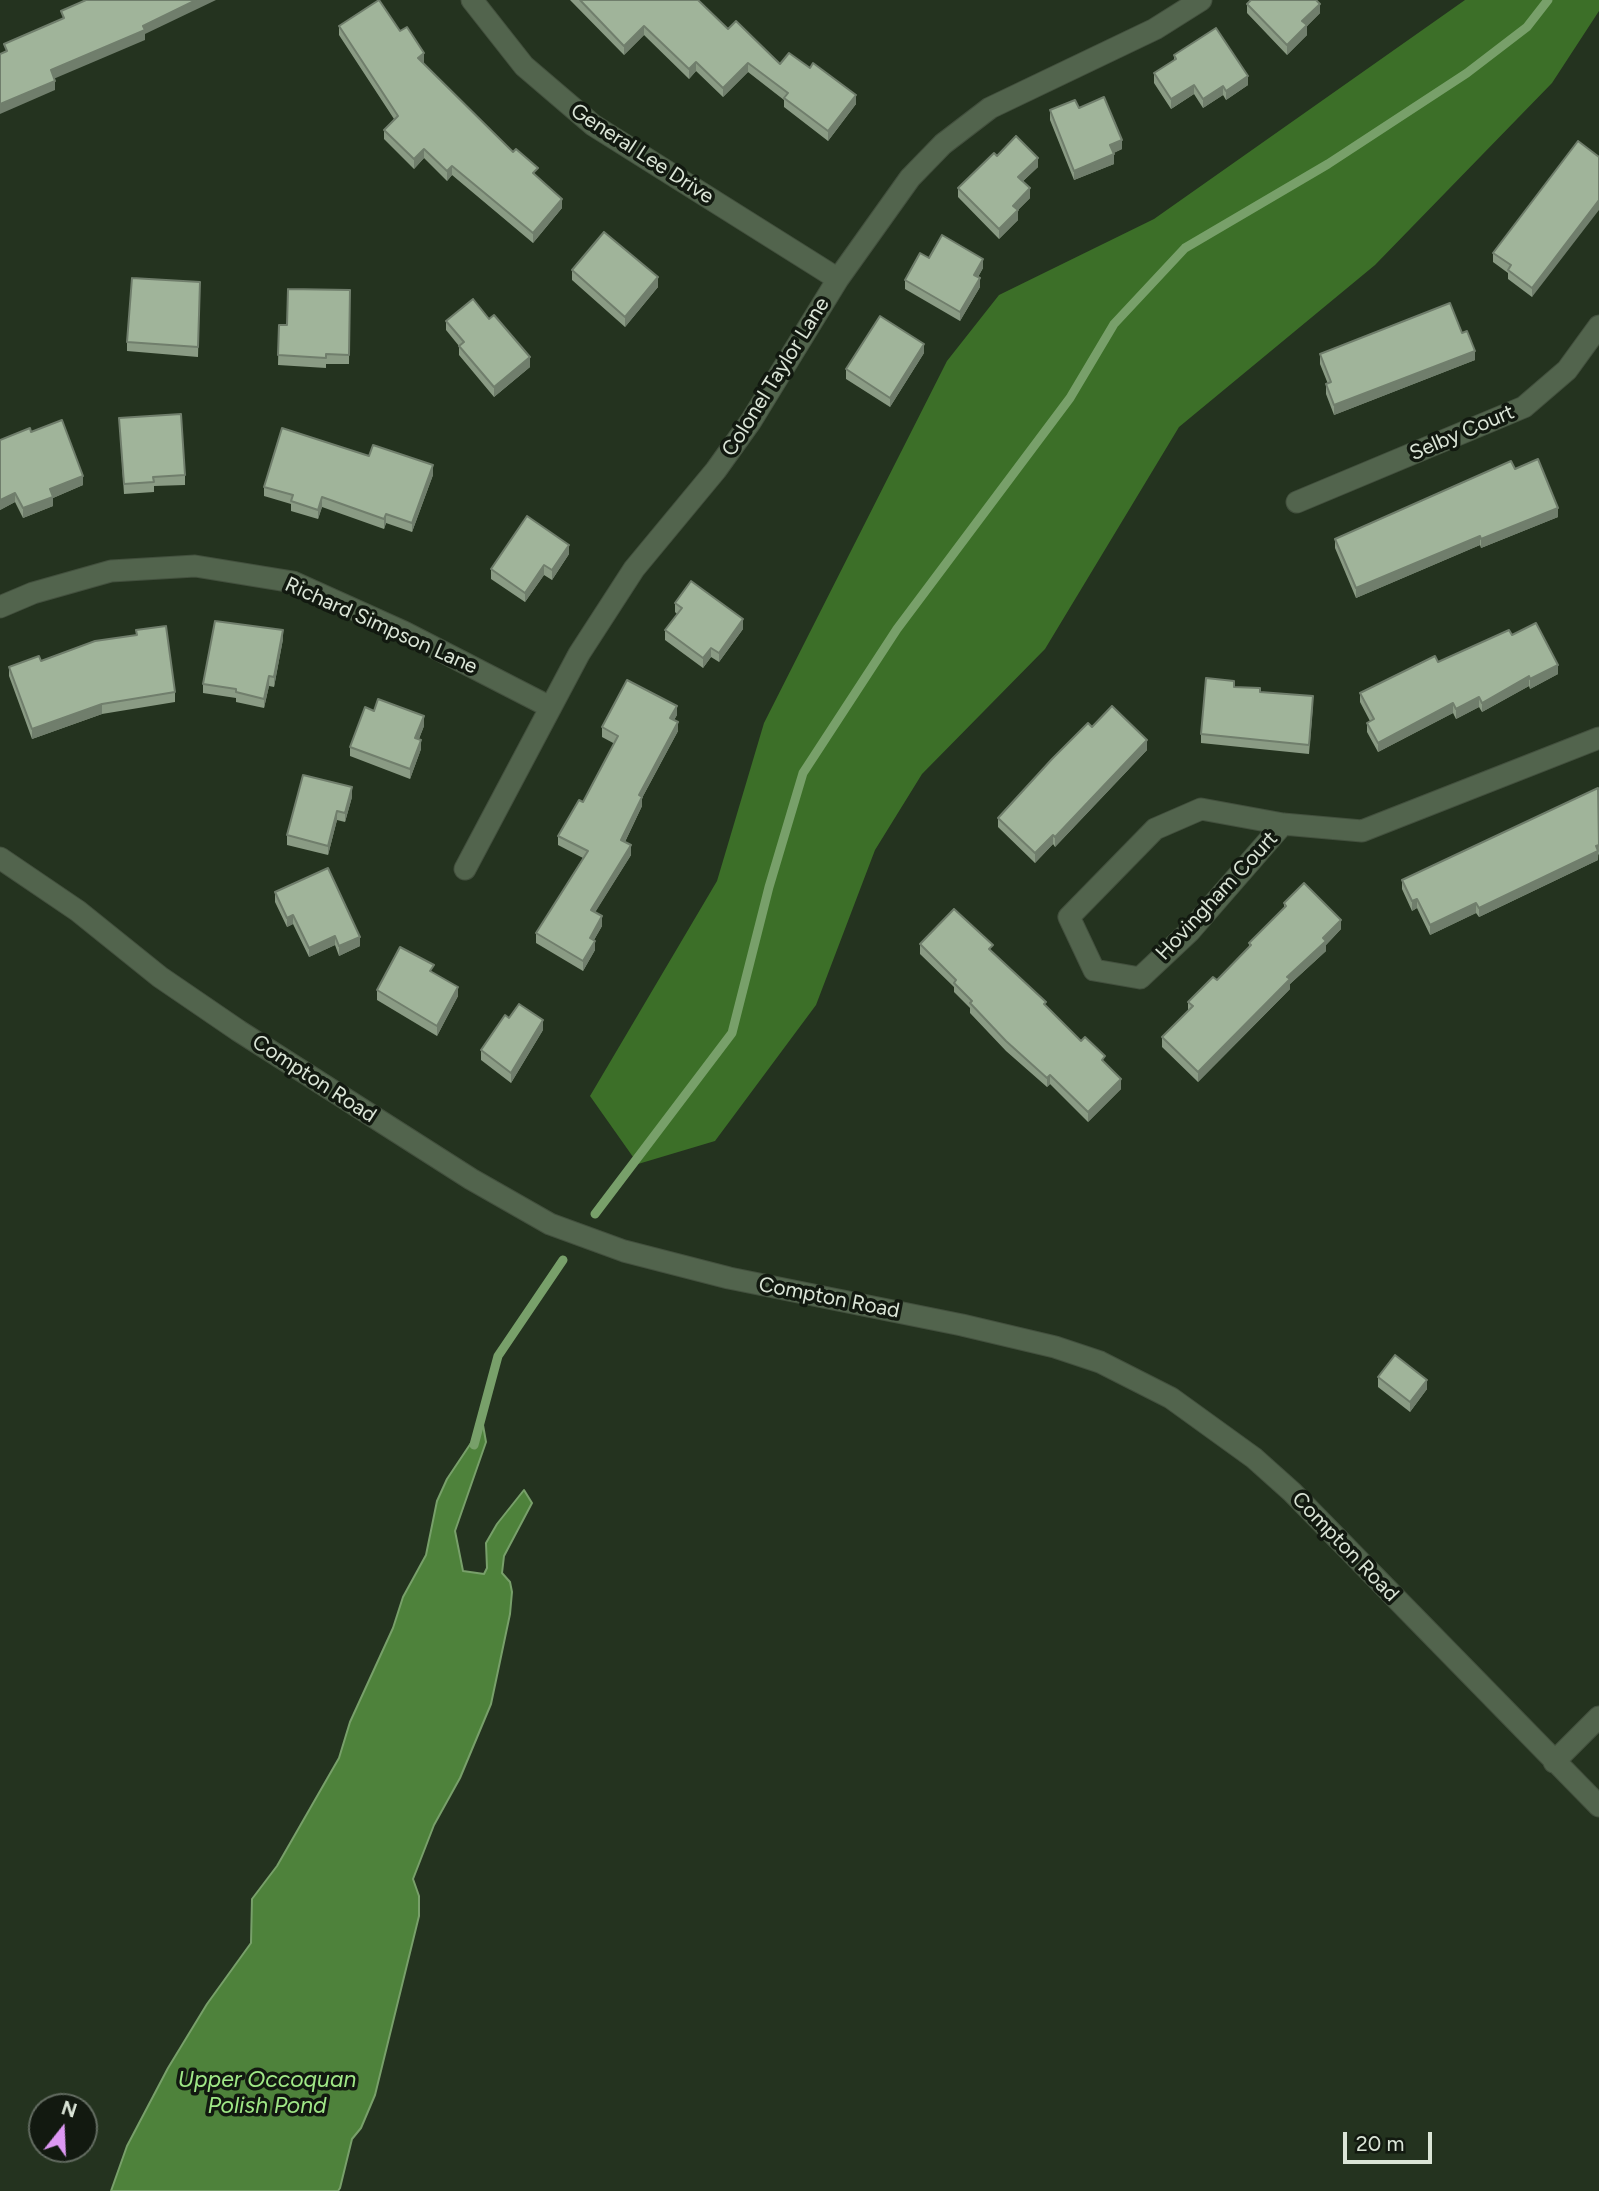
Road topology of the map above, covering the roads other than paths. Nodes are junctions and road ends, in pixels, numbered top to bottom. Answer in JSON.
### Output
{"nodes":[{"id":1,"x":472,"y":0,"type":"edge"},
{"id":2,"x":1201,"y":0,"type":"edge"},
{"id":3,"x":838,"y":279,"type":"junction"},
{"id":4,"x":1599,"y":326,"type":"edge"},
{"id":5,"x":1297,"y":502,"type":"dead end"},
{"id":6,"x":0,"y":607,"type":"edge"},
{"id":7,"x":550,"y":707,"type":"junction"},
{"id":8,"x":1599,"y":738,"type":"edge"},
{"id":9,"x":1283,"y":824,"type":"junction"},
{"id":10,"x":0,"y":858,"type":"edge"},
{"id":11,"x":465,"y":869,"type":"dead end"},
{"id":12,"x":1599,"y":1717,"type":"edge"},
{"id":13,"x":1553,"y":1762,"type":"junction"},
{"id":14,"x":1599,"y":1806,"type":"edge"}],
"edges":[{"from":1,"to":3,"type":"street","name":"General Lee Drive"},
{"from":2,"to":3,"type":"street","name":"Colonel Taylor Lane"},
{"from":3,"to":7,"type":"street","name":"Colonel Taylor Lane"},
{"from":4,"to":5,"type":"street","name":"Selby Court"},
{"from":6,"to":7,"type":"street","name":"Richard Simpson Lane"},
{"from":7,"to":11,"type":"street","name":"Colonel Taylor Lane"},
{"from":8,"to":9,"type":"street","name":"Hovingham Court"},
{"from":9,"to":9,"type":"street","name":"Hovingham Court"},
{"from":10,"to":13,"type":"street","name":"Compton Road"},
{"from":12,"to":13,"type":"street"},
{"from":13,"to":14,"type":"street","name":"Compton Road"}]}
